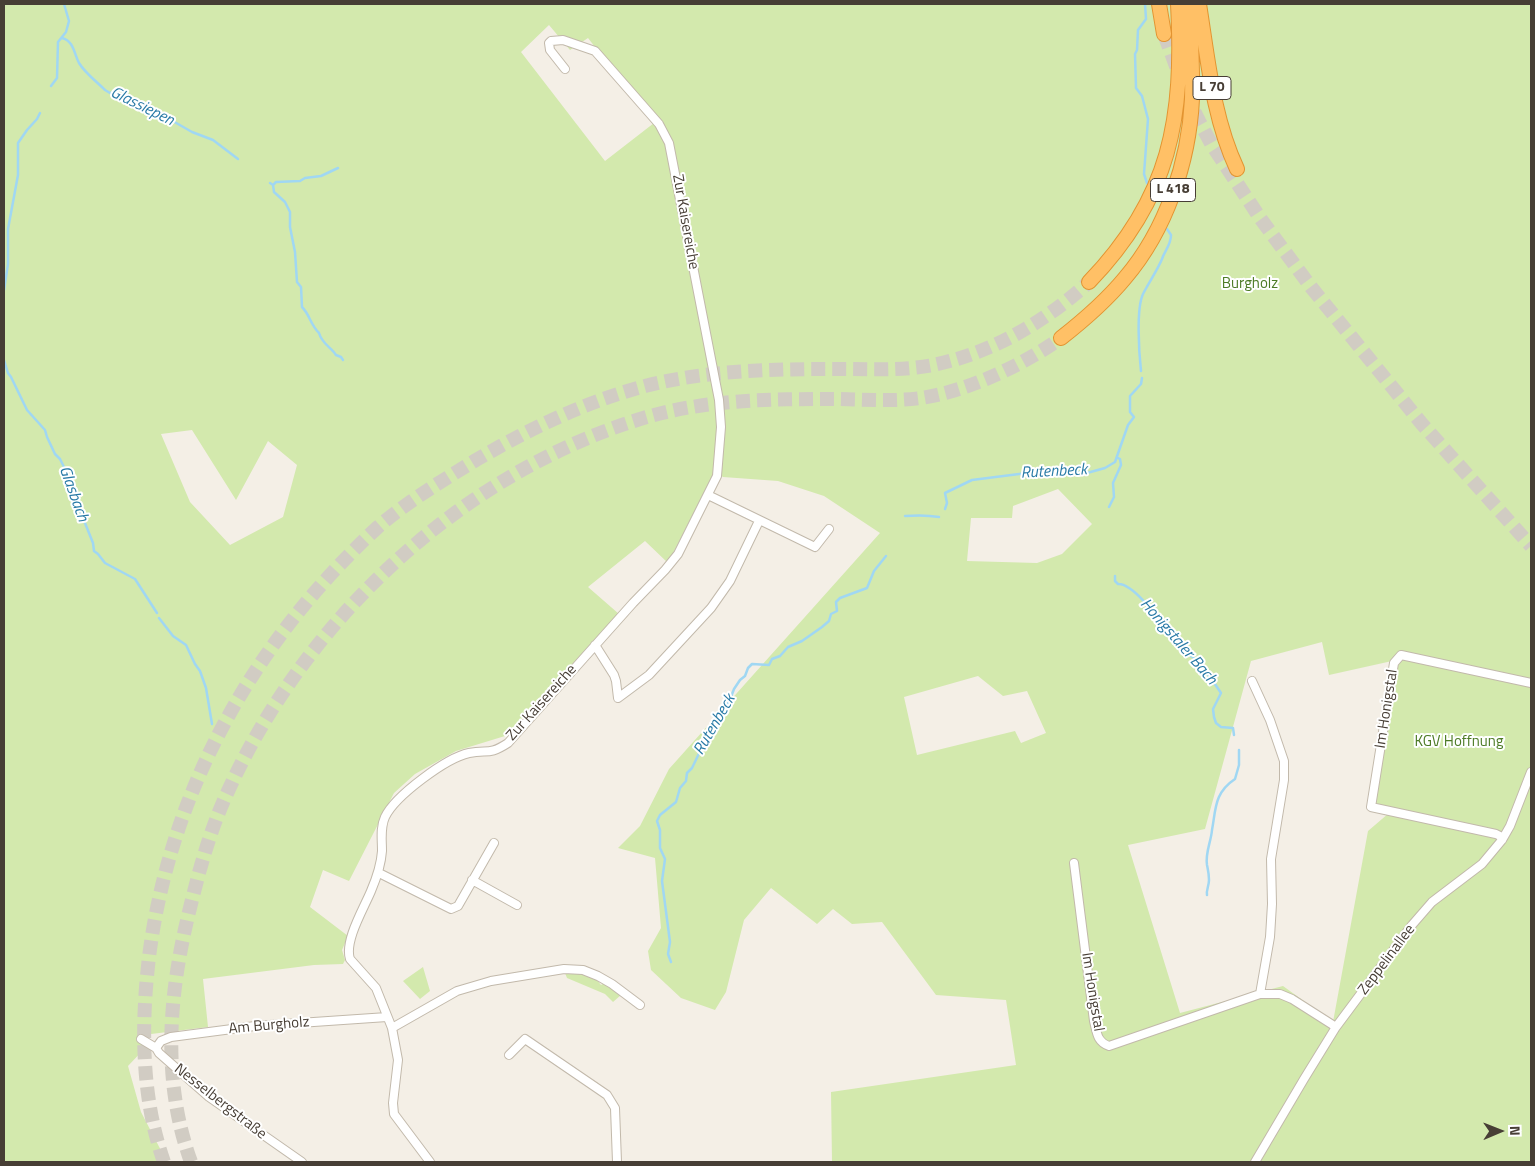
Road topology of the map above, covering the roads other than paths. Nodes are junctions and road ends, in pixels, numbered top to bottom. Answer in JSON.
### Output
{"nodes":[{"id":1,"x":1159,"y":4,"type":"edge"},
{"id":2,"x":1178,"y":4,"type":"edge"},
{"id":3,"x":1190,"y":4,"type":"edge"},
{"id":4,"x":1199,"y":4,"type":"edge"},
{"id":5,"x":1164,"y":34,"type":"tunnel mouth"},
{"id":6,"x":565,"y":69,"type":"dead end"},
{"id":7,"x":1238,"y":169,"type":"dead end"},
{"id":8,"x":1089,"y":282,"type":"tunnel mouth"},
{"id":9,"x":1061,"y":338,"type":"tunnel mouth"},
{"id":10,"x":708,"y":495,"type":"junction"},
{"id":11,"x":759,"y":521,"type":"junction"},
{"id":12,"x":829,"y":529,"type":"dead end"},
{"id":13,"x":595,"y":645,"type":"junction"},
{"id":14,"x":1252,"y":681,"type":"dead end"},
{"id":15,"x":1531,"y":683,"type":"edge"},
{"id":16,"x":1531,"y":772,"type":"edge"},
{"id":17,"x":1502,"y":840,"type":"junction"},
{"id":18,"x":494,"y":843,"type":"dead end"},
{"id":19,"x":1074,"y":863,"type":"dead end"},
{"id":20,"x":379,"y":873,"type":"junction"},
{"id":21,"x":472,"y":880,"type":"junction"},
{"id":22,"x":517,"y":905,"type":"dead end"},
{"id":23,"x":1260,"y":994,"type":"junction"},
{"id":24,"x":640,"y":1005,"type":"dead end"},
{"id":25,"x":387,"y":1017,"type":"junction"},
{"id":26,"x":392,"y":1028,"type":"junction"},
{"id":27,"x":1336,"y":1028,"type":"junction"},
{"id":28,"x":141,"y":1039,"type":"dead end"},
{"id":29,"x":156,"y":1048,"type":"junction"},
{"id":30,"x":509,"y":1055,"type":"dead end"},
{"id":31,"x":302,"y":1162,"type":"edge"},
{"id":32,"x":430,"y":1162,"type":"edge"},
{"id":33,"x":617,"y":1162,"type":"edge"},
{"id":34,"x":1256,"y":1162,"type":"edge"}],
"edges":[{"from":1,"to":5,"type":"highway"},
{"from":2,"to":8,"type":"highway","number":"L 418"},
{"from":3,"to":9,"type":"highway","number":"L 418"},
{"from":4,"to":7,"type":"highway","number":"L 70"},
{"from":6,"to":10,"type":"street","name":"Zur Kaisereiche"},
{"from":10,"to":11,"type":"street"},
{"from":10,"to":13,"type":"street","name":"Zur Kaisereiche"},
{"from":11,"to":12,"type":"street"},
{"from":11,"to":13,"type":"street"},
{"from":13,"to":20,"type":"street","name":"Zur Kaisereiche"},
{"from":14,"to":23,"type":"street"},
{"from":15,"to":17,"type":"street","name":"Im Honigstal"},
{"from":16,"to":17,"type":"street","name":"Zeppelinallee"},
{"from":17,"to":27,"type":"street","name":"Zeppelinallee"},
{"from":18,"to":21,"type":"street"},
{"from":19,"to":23,"type":"street","name":"Im Honigstal"},
{"from":20,"to":21,"type":"street"},
{"from":20,"to":25,"type":"street","name":"Zur Kaisereiche"},
{"from":21,"to":22,"type":"street"},
{"from":23,"to":27,"type":"street","name":"Im Honigstal"},
{"from":24,"to":26,"type":"street"},
{"from":25,"to":26,"type":"street"},
{"from":25,"to":29,"type":"street","name":"Am Burgholz"},
{"from":26,"to":32,"type":"street"},
{"from":27,"to":34,"type":"street","name":"Zeppelinallee"},
{"from":28,"to":29,"type":"street","name":"Nesselbergstraße"},
{"from":29,"to":31,"type":"street","name":"Nesselbergstraße"},
{"from":30,"to":33,"type":"street"}]}
